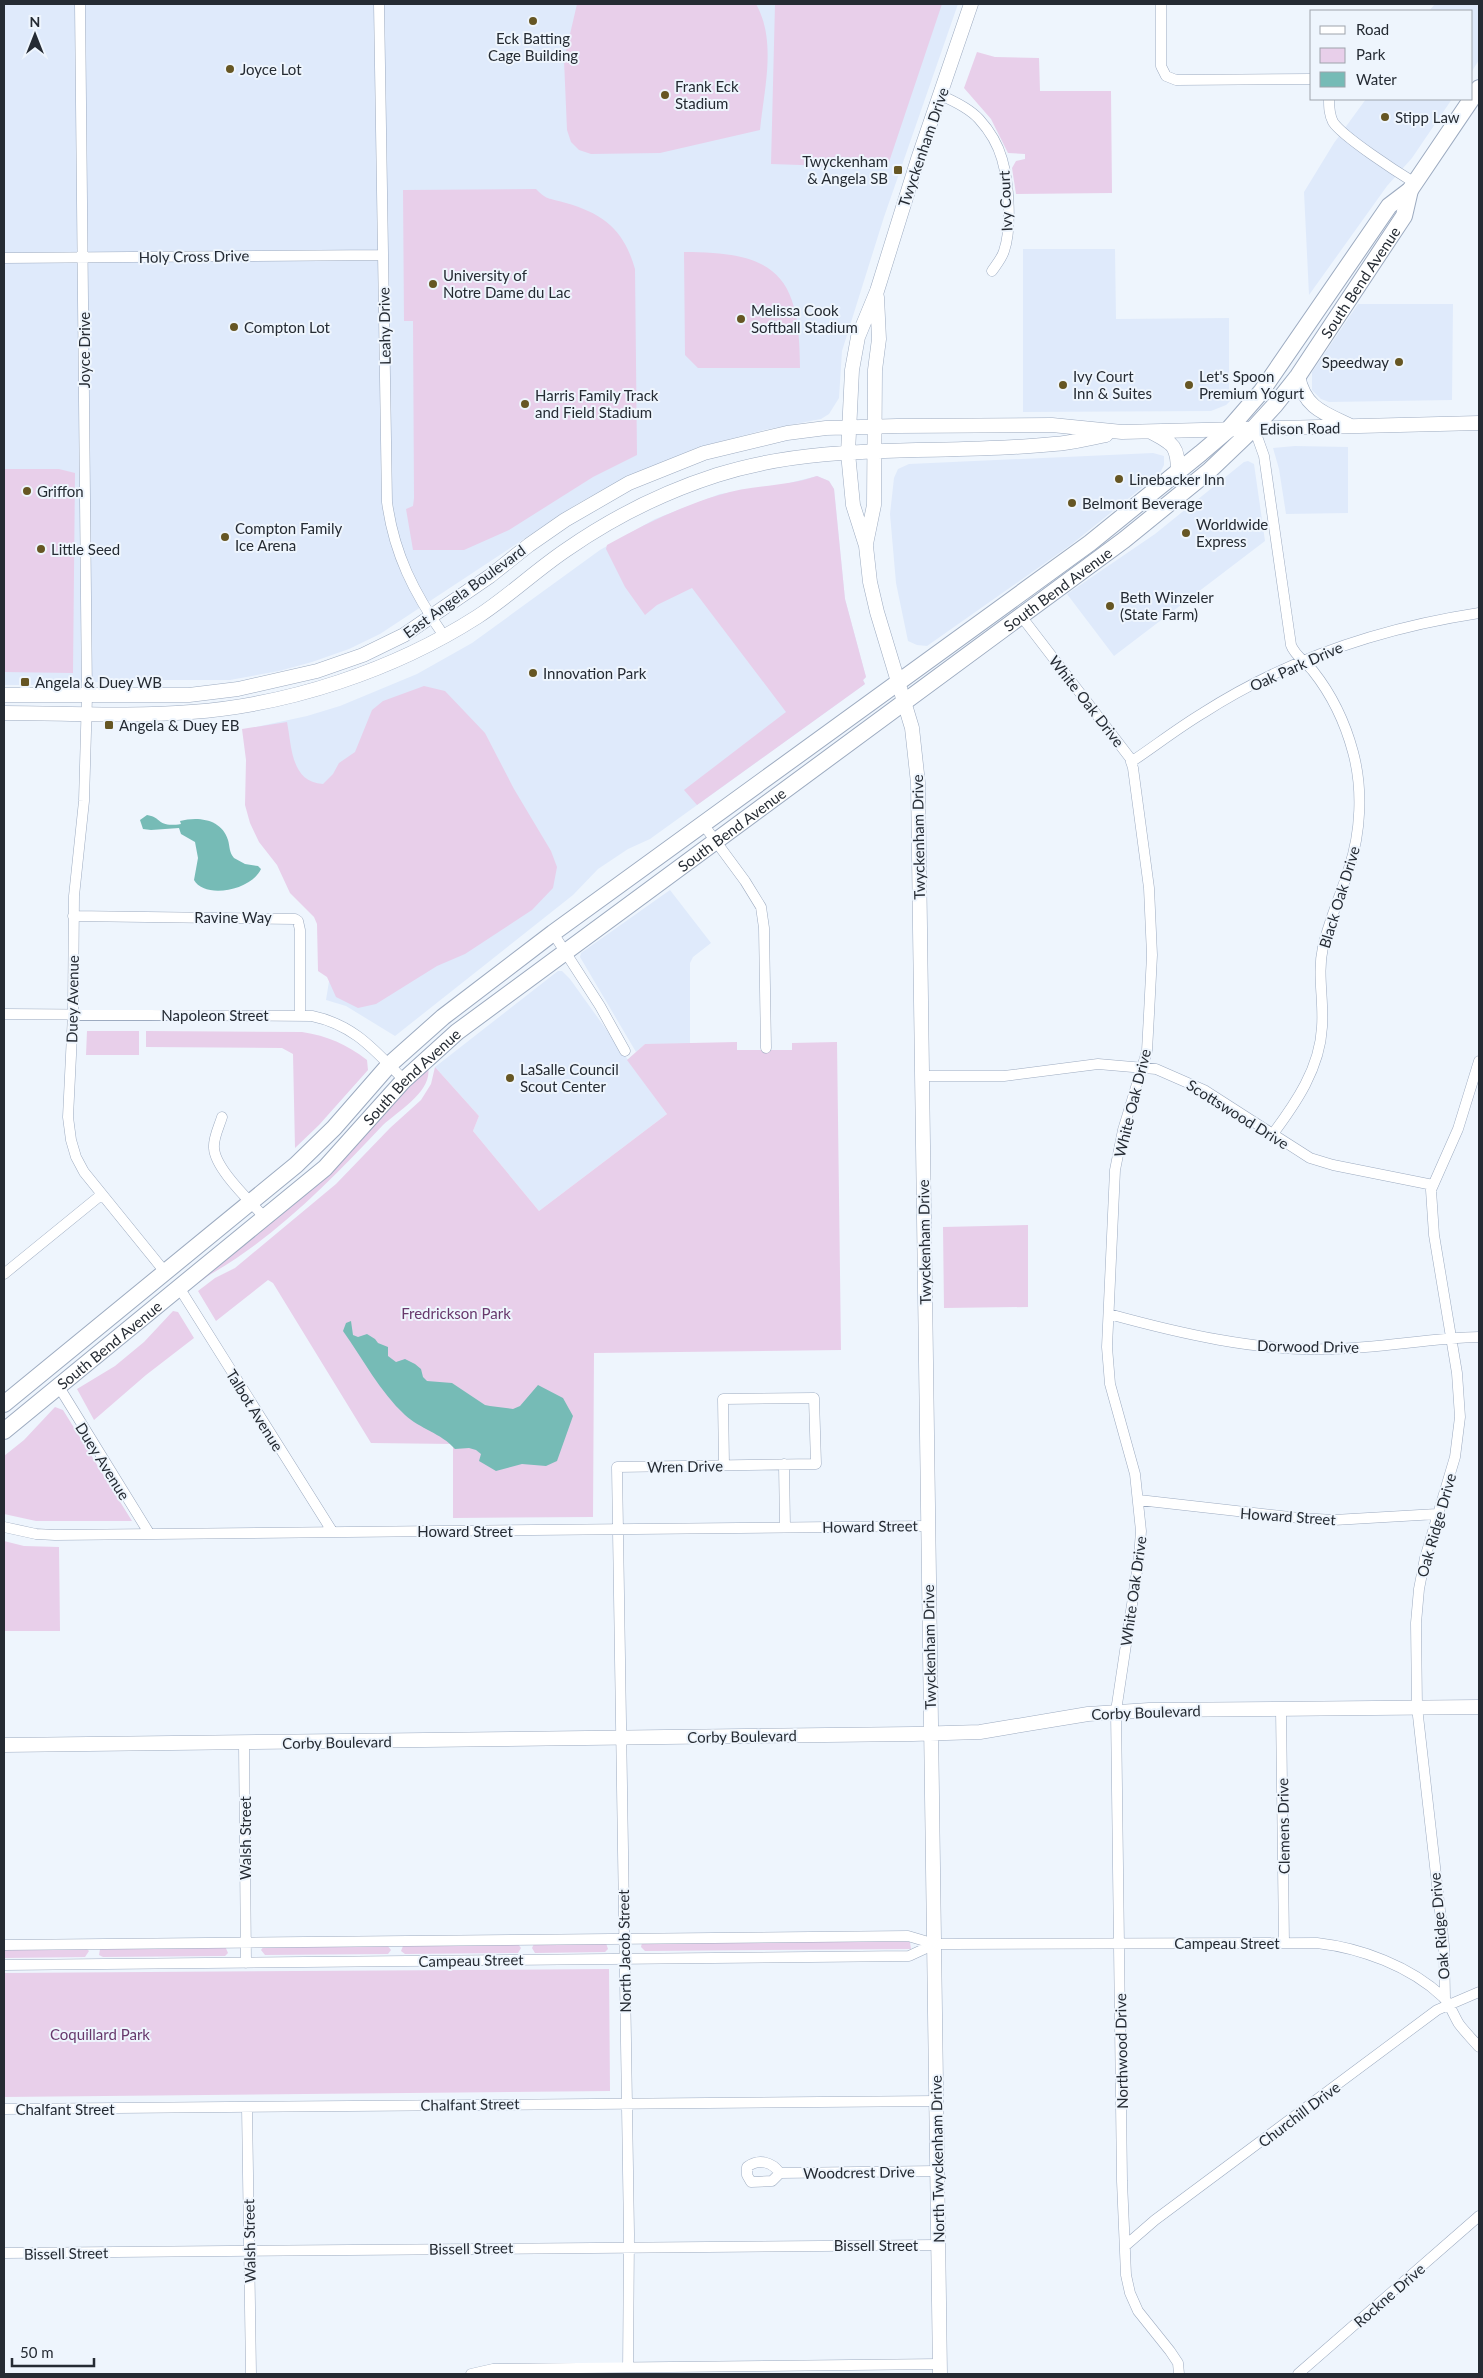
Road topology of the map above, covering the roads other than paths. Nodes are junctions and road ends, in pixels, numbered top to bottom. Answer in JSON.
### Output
{"nodes":[{"id":1,"x":80,"y":4,"type":"edge"},
{"id":2,"x":380,"y":4,"type":"edge"},
{"id":3,"x":971,"y":4,"type":"edge"},
{"id":4,"x":1160,"y":4,"type":"edge"},
{"id":5,"x":1310,"y":79,"type":"edge"},
{"id":6,"x":940,"y":94,"type":"junction"},
{"id":7,"x":1329,"y":100,"type":"edge"},
{"id":8,"x":1471,"y":100,"type":"edge"},
{"id":9,"x":1412,"y":187,"type":"junction"},
{"id":10,"x":383,"y":255,"type":"junction"},
{"id":11,"x":84,"y":257,"type":"junction"},
{"id":12,"x":4,"y":258,"type":"edge"},
{"id":13,"x":992,"y":271,"type":"dead end"},
{"id":14,"x":876,"y":291,"type":"junction"},
{"id":15,"x":1298,"y":376,"type":"junction"},
{"id":16,"x":1479,"y":423,"type":"edge"},
{"id":17,"x":1352,"y":426,"type":"junction"},
{"id":18,"x":875,"y":427,"type":"junction"},
{"id":19,"x":848,"y":428,"type":"junction"},
{"id":20,"x":1254,"y":428,"type":"junction"},
{"id":21,"x":1228,"y":430,"type":"junction"},
{"id":22,"x":1122,"y":432,"type":"junction"},
{"id":23,"x":1151,"y":432,"type":"junction"},
{"id":24,"x":874,"y":452,"type":"junction"},
{"id":25,"x":848,"y":453,"type":"junction"},
{"id":26,"x":1178,"y":472,"type":"junction"},
{"id":27,"x":866,"y":546,"type":"junction"},
{"id":28,"x":1479,"y":613,"type":"edge"},
{"id":29,"x":1021,"y":616,"type":"junction"},
{"id":30,"x":432,"y":617,"type":"junction"},
{"id":31,"x":444,"y":636,"type":"junction"},
{"id":32,"x":1302,"y":661,"type":"junction"},
{"id":33,"x":898,"y":681,"type":"junction"},
{"id":34,"x":4,"y":695,"type":"edge"},
{"id":35,"x":87,"y":696,"type":"junction"},
{"id":36,"x":905,"y":701,"type":"junction"},
{"id":37,"x":4,"y":713,"type":"edge"},
{"id":38,"x":87,"y":713,"type":"junction"},
{"id":39,"x":1131,"y":762,"type":"junction"},
{"id":40,"x":703,"y":824,"type":"junction"},
{"id":41,"x":716,"y":840,"type":"junction"},
{"id":42,"x":73,"y":916,"type":"junction"},
{"id":43,"x":553,"y":933,"type":"junction"},
{"id":44,"x":565,"y":951,"type":"junction"},
{"id":45,"x":4,"y":1014,"type":"edge"},
{"id":46,"x":73,"y":1014,"type":"junction"},
{"id":47,"x":300,"y":1015,"type":"junction"},
{"id":48,"x":766,"y":1048,"type":"dead end"},
{"id":49,"x":625,"y":1050,"type":"dead end"},
{"id":50,"x":1479,"y":1061,"type":"edge"},
{"id":51,"x":389,"y":1065,"type":"junction"},
{"id":52,"x":1142,"y":1067,"type":"junction"},
{"id":53,"x":922,"y":1076,"type":"junction"},
{"id":54,"x":404,"y":1080,"type":"junction"},
{"id":55,"x":222,"y":1117,"type":"dead end"},
{"id":56,"x":1272,"y":1136,"type":"junction"},
{"id":57,"x":1433,"y":1185,"type":"junction"},
{"id":58,"x":101,"y":1195,"type":"junction"},
{"id":59,"x":251,"y":1202,"type":"junction"},
{"id":60,"x":265,"y":1218,"type":"junction"},
{"id":61,"x":165,"y":1272,"type":"junction"},
{"id":62,"x":4,"y":1274,"type":"edge"},
{"id":63,"x":180,"y":1288,"type":"junction"},
{"id":64,"x":1109,"y":1314,"type":"junction"},
{"id":65,"x":1479,"y":1337,"type":"edge"},
{"id":66,"x":1452,"y":1338,"type":"junction"},
{"id":67,"x":59,"y":1387,"type":"junction"},
{"id":68,"x":4,"y":1404,"type":"edge"},
{"id":69,"x":4,"y":1431,"type":"edge"},
{"id":70,"x":784,"y":1464,"type":"junction"},
{"id":71,"x":724,"y":1465,"type":"junction"},
{"id":72,"x":1140,"y":1500,"type":"junction"},
{"id":73,"x":1437,"y":1514,"type":"junction"},
{"id":74,"x":928,"y":1526,"type":"junction"},
{"id":75,"x":785,"y":1527,"type":"junction"},
{"id":76,"x":4,"y":1528,"type":"edge"},
{"id":77,"x":618,"y":1529,"type":"junction"},
{"id":78,"x":332,"y":1531,"type":"junction"},
{"id":79,"x":148,"y":1534,"type":"junction"},
{"id":80,"x":1418,"y":1707,"type":"junction"},
{"id":81,"x":1479,"y":1707,"type":"edge"},
{"id":82,"x":1281,"y":1709,"type":"junction"},
{"id":83,"x":1116,"y":1712,"type":"junction"},
{"id":84,"x":930,"y":1734,"type":"junction"},
{"id":85,"x":623,"y":1738,"type":"junction"},
{"id":86,"x":244,"y":1743,"type":"junction"},
{"id":87,"x":4,"y":1745,"type":"edge"},
{"id":88,"x":624,"y":1938,"type":"junction"},
{"id":89,"x":246,"y":1942,"type":"junction"},
{"id":90,"x":935,"y":1944,"type":"junction"},
{"id":91,"x":1119,"y":1944,"type":"junction"},
{"id":92,"x":1284,"y":1944,"type":"junction"},
{"id":93,"x":4,"y":1945,"type":"edge"},
{"id":94,"x":625,"y":1957,"type":"junction"},
{"id":95,"x":246,"y":1963,"type":"junction"},
{"id":96,"x":4,"y":1965,"type":"edge"},
{"id":97,"x":1479,"y":1992,"type":"edge"},
{"id":98,"x":1446,"y":2002,"type":"junction"},
{"id":99,"x":1479,"y":2047,"type":"edge"},
{"id":100,"x":936,"y":2101,"type":"junction"},
{"id":101,"x":626,"y":2102,"type":"junction"},
{"id":102,"x":247,"y":2107,"type":"junction"},
{"id":103,"x":4,"y":2109,"type":"edge"},
{"id":104,"x":937,"y":2171,"type":"junction"},
{"id":105,"x":780,"y":2173,"type":"dead end"},
{"id":106,"x":1479,"y":2216,"type":"edge"},
{"id":107,"x":938,"y":2245,"type":"junction"},
{"id":108,"x":630,"y":2246,"type":"junction"},
{"id":109,"x":1125,"y":2246,"type":"junction"},
{"id":110,"x":249,"y":2251,"type":"junction"},
{"id":111,"x":4,"y":2253,"type":"edge"},
{"id":112,"x":940,"y":2369,"type":"edge"},
{"id":113,"x":628,"y":2371,"type":"edge"},
{"id":114,"x":251,"y":2374,"type":"edge"},
{"id":115,"x":471,"y":2374,"type":"edge"},
{"id":116,"x":1179,"y":2374,"type":"edge"},
{"id":117,"x":1298,"y":2374,"type":"edge"}],
"edges":[{"from":1,"to":11,"type":"street","name":"Joyce Drive"},
{"from":2,"to":10,"type":"street","name":"Leahy Drive"},
{"from":3,"to":6,"type":"street","name":"Twyckenham Drive"},
{"from":4,"to":5,"type":"street"},
{"from":6,"to":13,"type":"street","name":"Ivy Court"},
{"from":6,"to":14,"type":"street","name":"Twyckenham Drive"},
{"from":7,"to":9,"type":"street"},
{"from":8,"to":9,"type":"main road","name":"South Bend Avenue"},
{"from":9,"to":15,"type":"main road","name":"South Bend Avenue"},
{"from":9,"to":21,"type":"main road","name":"South Bend Avenue"},
{"from":10,"to":11,"type":"street","name":"Holy Cross Drive"},
{"from":10,"to":30,"type":"street","name":"Leahy Drive"},
{"from":11,"to":12,"type":"street","name":"Holy Cross Drive"},
{"from":11,"to":35,"type":"street","name":"Joyce Drive"},
{"from":14,"to":18,"type":"street","name":"Twyckenham Drive"},
{"from":14,"to":19,"type":"street","name":"Twyckenham Drive"},
{"from":15,"to":17,"type":"street"},
{"from":15,"to":20,"type":"main road","name":"South Bend Avenue"},
{"from":16,"to":17,"type":"street","name":"Edison Road"},
{"from":17,"to":20,"type":"street","name":"Edison Road"},
{"from":18,"to":19,"type":"street","name":"Edison Road"},
{"from":18,"to":22,"type":"street","name":"Edison Road"},
{"from":18,"to":24,"type":"street","name":"Twyckenham Drive"},
{"from":19,"to":25,"type":"street","name":"Twyckenham Drive"},
{"from":19,"to":30,"type":"street","name":"East Angela Boulevard"},
{"from":20,"to":21,"type":"street","name":"Edison Road"},
{"from":20,"to":29,"type":"main road","name":"South Bend Avenue"},
{"from":20,"to":32,"type":"street","name":"Black Oak Drive"},
{"from":21,"to":23,"type":"street","name":"Edison Road"},
{"from":21,"to":26,"type":"main road","name":"South Bend Avenue"},
{"from":22,"to":23,"type":"street","name":"Edison Road"},
{"from":22,"to":24,"type":"street","name":"Edison Road"},
{"from":23,"to":26,"type":"street"},
{"from":24,"to":25,"type":"street","name":"Edison Road"},
{"from":24,"to":27,"type":"street","name":"Twyckenham Drive"},
{"from":25,"to":27,"type":"street","name":"Twyckenham Drive"},
{"from":25,"to":31,"type":"street","name":"East Angela Boulevard"},
{"from":26,"to":33,"type":"main road","name":"South Bend Avenue"},
{"from":27,"to":33,"type":"street","name":"Twyckenham Drive"},
{"from":28,"to":32,"type":"street","name":"Oak Park Drive"},
{"from":29,"to":36,"type":"main road","name":"South Bend Avenue"},
{"from":29,"to":39,"type":"street","name":"White Oak Drive"},
{"from":30,"to":31,"type":"street","name":"Leahy Drive"},
{"from":30,"to":35,"type":"street","name":"East Angela Boulevard"},
{"from":31,"to":38,"type":"street","name":"East Angela Boulevard"},
{"from":32,"to":39,"type":"street","name":"Oak Park Drive"},
{"from":32,"to":56,"type":"street","name":"Black Oak Drive"},
{"from":33,"to":36,"type":"street","name":"Twyckenham Drive"},
{"from":33,"to":40,"type":"main road","name":"South Bend Avenue"},
{"from":34,"to":35,"type":"street","name":"East Angela Boulevard"},
{"from":35,"to":38,"type":"street","name":"Duey Avenue"},
{"from":36,"to":41,"type":"main road","name":"South Bend Avenue"},
{"from":36,"to":53,"type":"street","name":"Twyckenham Drive"},
{"from":37,"to":38,"type":"street","name":"East Angela Boulevard"},
{"from":38,"to":42,"type":"street","name":"Duey Avenue"},
{"from":39,"to":52,"type":"street","name":"White Oak Drive"},
{"from":40,"to":41,"type":"street"},
{"from":40,"to":43,"type":"main road","name":"South Bend Avenue"},
{"from":41,"to":44,"type":"main road","name":"South Bend Avenue"},
{"from":41,"to":48,"type":"street"},
{"from":42,"to":46,"type":"street","name":"Duey Avenue"},
{"from":42,"to":47,"type":"street","name":"Ravine Way"},
{"from":43,"to":44,"type":"street"},
{"from":43,"to":51,"type":"main road","name":"South Bend Avenue"},
{"from":44,"to":49,"type":"street"},
{"from":44,"to":54,"type":"main road","name":"South Bend Avenue"},
{"from":45,"to":46,"type":"street","name":"Napoleon Street"},
{"from":46,"to":47,"type":"street","name":"Napoleon Street"},
{"from":46,"to":58,"type":"street","name":"Duey Avenue"},
{"from":47,"to":51,"type":"street","name":"Napoleon Street"},
{"from":50,"to":57,"type":"street","name":"Oak Ridge Drive"},
{"from":51,"to":54,"type":"street","name":"Napoleon Street"},
{"from":51,"to":59,"type":"main road","name":"South Bend Avenue"},
{"from":52,"to":53,"type":"street","name":"Scottswood Drive"},
{"from":52,"to":56,"type":"street","name":"Scottswood Drive"},
{"from":52,"to":64,"type":"street","name":"White Oak Drive"},
{"from":53,"to":74,"type":"street","name":"Twyckenham Drive"},
{"from":54,"to":60,"type":"main road","name":"South Bend Avenue"},
{"from":55,"to":59,"type":"street"},
{"from":56,"to":57,"type":"street","name":"Scottswood Drive"},
{"from":57,"to":66,"type":"street","name":"Oak Ridge Drive"},
{"from":58,"to":61,"type":"street","name":"Duey Avenue"},
{"from":58,"to":62,"type":"street"},
{"from":59,"to":60,"type":"street"},
{"from":59,"to":61,"type":"main road","name":"South Bend Avenue"},
{"from":60,"to":63,"type":"main road","name":"South Bend Avenue"},
{"from":61,"to":68,"type":"main road","name":"South Bend Avenue"},
{"from":63,"to":67,"type":"main road","name":"South Bend Avenue"},
{"from":63,"to":78,"type":"street","name":"Talbot Avenue"},
{"from":64,"to":66,"type":"street","name":"Dorwood Drive"},
{"from":64,"to":72,"type":"street","name":"White Oak Drive"},
{"from":65,"to":66,"type":"street","name":"Dorwood Drive"},
{"from":66,"to":73,"type":"street","name":"Oak Ridge Drive"},
{"from":67,"to":69,"type":"main road","name":"South Bend Avenue"},
{"from":67,"to":79,"type":"street","name":"Duey Avenue"},
{"from":70,"to":71,"type":"street","name":"Wren Drive"},
{"from":70,"to":71,"type":"street","name":"Wren Drive"},
{"from":70,"to":75,"type":"street"},
{"from":71,"to":77,"type":"street","name":"Wren Drive"},
{"from":72,"to":73,"type":"street","name":"Howard Street"},
{"from":72,"to":83,"type":"street","name":"White Oak Drive"},
{"from":73,"to":80,"type":"street","name":"Oak Ridge Drive"},
{"from":74,"to":75,"type":"street","name":"Howard Street"},
{"from":74,"to":84,"type":"street","name":"Twyckenham Drive"},
{"from":75,"to":77,"type":"street","name":"Howard Street"},
{"from":76,"to":79,"type":"street","name":"Howard Street"},
{"from":77,"to":78,"type":"street","name":"Howard Street"},
{"from":77,"to":85,"type":"street","name":"North Jacob Street"},
{"from":78,"to":79,"type":"street","name":"Howard Street"},
{"from":80,"to":81,"type":"street","name":"Corby Boulevard"},
{"from":80,"to":82,"type":"street","name":"Corby Boulevard"},
{"from":80,"to":98,"type":"street","name":"Oak Ridge Drive"},
{"from":82,"to":83,"type":"street","name":"Corby Boulevard"},
{"from":82,"to":92,"type":"street","name":"Clemens Drive"},
{"from":83,"to":84,"type":"street","name":"Corby Boulevard"},
{"from":83,"to":91,"type":"street","name":"Northwood Drive"},
{"from":84,"to":85,"type":"street","name":"Corby Boulevard"},
{"from":84,"to":90,"type":"street","name":"Twyckenham Drive"},
{"from":85,"to":86,"type":"street","name":"Corby Boulevard"},
{"from":85,"to":88,"type":"street","name":"North Jacob Street"},
{"from":86,"to":87,"type":"street","name":"Corby Boulevard"},
{"from":86,"to":89,"type":"street","name":"Walsh Street"},
{"from":88,"to":89,"type":"street","name":"Campeau Street"},
{"from":88,"to":90,"type":"street","name":"Campeau Street"},
{"from":88,"to":94,"type":"street","name":"North Jacob Street"},
{"from":89,"to":93,"type":"street","name":"Campeau Street"},
{"from":89,"to":95,"type":"street","name":"Walsh Street"},
{"from":90,"to":91,"type":"street","name":"Campeau Street"},
{"from":90,"to":94,"type":"street","name":"Campeau Street"},
{"from":90,"to":100,"type":"street","name":"North Twyckenham Drive"},
{"from":91,"to":92,"type":"street","name":"Campeau Street"},
{"from":91,"to":109,"type":"street","name":"Northwood Drive"},
{"from":92,"to":98,"type":"street","name":"Campeau Street"},
{"from":94,"to":95,"type":"street","name":"Campeau Street"},
{"from":94,"to":101,"type":"street","name":"North Jacob Street"},
{"from":95,"to":96,"type":"street","name":"Campeau Street"},
{"from":97,"to":98,"type":"street","name":"Churchill Drive"},
{"from":98,"to":99,"type":"street","name":"Campeau Street"},
{"from":98,"to":109,"type":"street","name":"Churchill Drive"},
{"from":100,"to":101,"type":"street","name":"Chalfant Street"},
{"from":100,"to":104,"type":"street","name":"North Twyckenham Drive"},
{"from":101,"to":102,"type":"street","name":"Chalfant Street"},
{"from":101,"to":108,"type":"street","name":"North Jacob Street"},
{"from":102,"to":103,"type":"street","name":"Chalfant Street"},
{"from":102,"to":110,"type":"street","name":"Walsh Street"},
{"from":104,"to":105,"type":"street","name":"Woodcrest Drive"},
{"from":104,"to":107,"type":"street","name":"North Twyckenham Drive"},
{"from":106,"to":117,"type":"street","name":"Rockne Drive"},
{"from":107,"to":108,"type":"street","name":"Bissell Street"},
{"from":107,"to":112,"type":"street","name":"North Twyckenham Drive"},
{"from":108,"to":110,"type":"street","name":"Bissell Street"},
{"from":108,"to":113,"type":"street","name":"North Jacob Street"},
{"from":109,"to":116,"type":"street","name":"Northwood Drive"},
{"from":110,"to":111,"type":"street","name":"Bissell Street"},
{"from":110,"to":114,"type":"street","name":"Walsh Street"},
{"from":112,"to":113,"type":"street"},
{"from":113,"to":115,"type":"street"}]}
